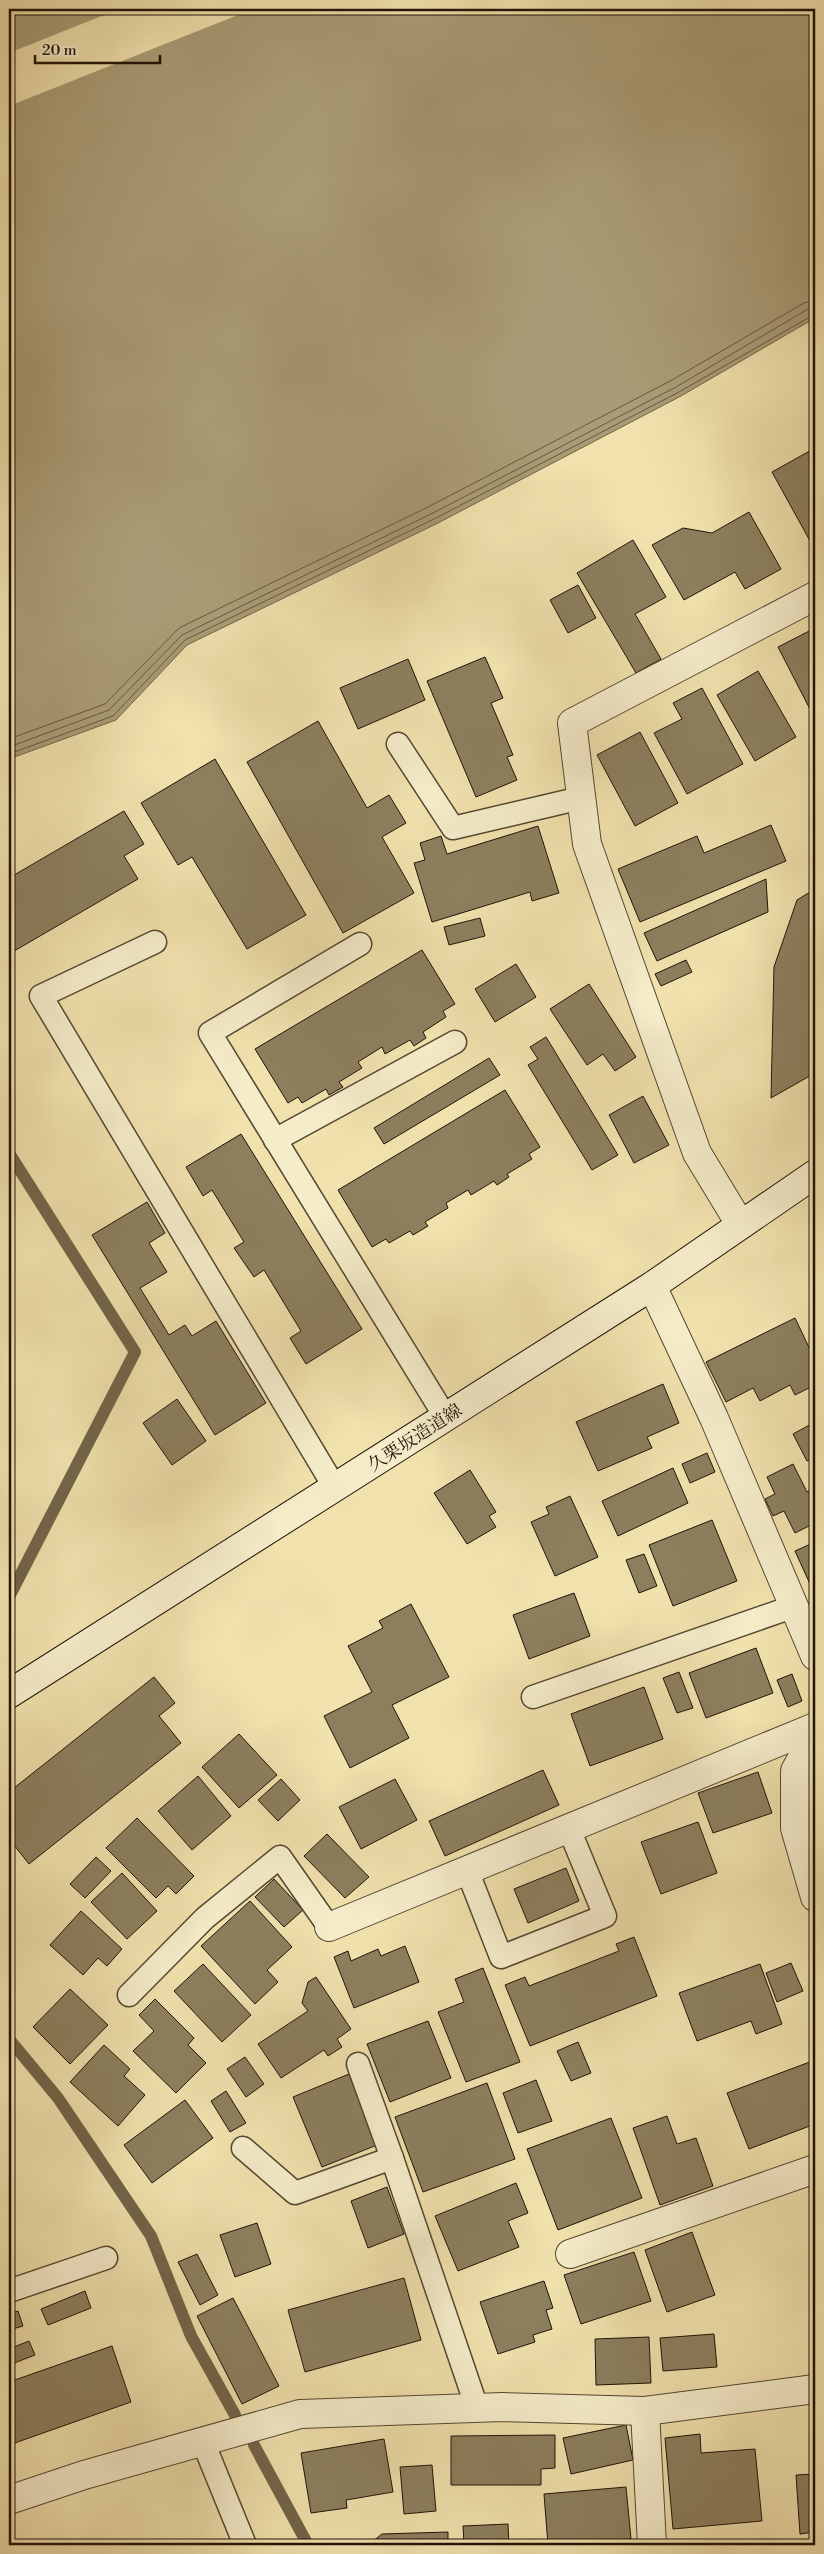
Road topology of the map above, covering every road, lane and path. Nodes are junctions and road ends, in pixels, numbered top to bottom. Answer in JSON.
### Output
{"nodes":[{"id":1,"x":815,"y":596,"type":"edge"},
{"id":2,"x":398,"y":744,"type":"dead end"},
{"id":3,"x":581,"y":798,"type":"junction"},
{"id":4,"x":155,"y":942,"type":"dead end"},
{"id":5,"x":360,"y":944,"type":"dead end"},
{"id":6,"x":455,"y":1042,"type":"dead end"},
{"id":7,"x":276,"y":1140,"type":"junction"},
{"id":8,"x":815,"y":1174,"type":"edge"},
{"id":9,"x":740,"y":1224,"type":"junction"},
{"id":10,"x":652,"y":1286,"type":"junction"},
{"id":11,"x":446,"y":1418,"type":"junction"},
{"id":12,"x":335,"y":1488,"type":"junction"},
{"id":13,"x":794,"y":1606,"type":"junction"},
{"id":14,"x":815,"y":1656,"type":"edge"},
{"id":15,"x":9,"y":1694,"type":"edge"},
{"id":16,"x":533,"y":1697,"type":"dead end"},
{"id":17,"x":815,"y":1726,"type":"edge"},
{"id":18,"x":815,"y":1734,"type":"edge"},
{"id":19,"x":569,"y":1829,"type":"junction"},
{"id":20,"x":467,"y":1870,"type":"junction"},
{"id":21,"x":815,"y":1897,"type":"edge"},
{"id":22,"x":329,"y":1927,"type":"joint"},
{"id":23,"x":129,"y":1995,"type":"dead end"},
{"id":24,"x":358,"y":2064,"type":"dead end"},
{"id":25,"x":242,"y":2148,"type":"dead end"},
{"id":26,"x":392,"y":2158,"type":"junction"},
{"id":27,"x":815,"y":2169,"type":"edge"},
{"id":28,"x":570,"y":2254,"type":"dead end"},
{"id":29,"x":106,"y":2258,"type":"dead end"},
{"id":30,"x":9,"y":2290,"type":"edge"},
{"id":31,"x":815,"y":2389,"type":"edge"},
{"id":32,"x":477,"y":2408,"type":"junction"},
{"id":33,"x":645,"y":2410,"type":"junction"},
{"id":34,"x":202,"y":2442,"type":"junction"},
{"id":35,"x":9,"y":2500,"type":"edge"},
{"id":36,"x":245,"y":2545,"type":"edge"},
{"id":37,"x":652,"y":2545,"type":"edge"}],
"edges":[{"from":1,"to":3,"type":"street"},
{"from":2,"to":3,"type":"lane"},
{"from":3,"to":9,"type":"street"},
{"from":4,"to":12,"type":"lane"},
{"from":5,"to":7,"type":"lane"},
{"from":6,"to":7,"type":"lane"},
{"from":7,"to":11,"type":"lane"},
{"from":8,"to":9,"type":"street","name":"久栗坂造道線"},
{"from":9,"to":10,"type":"street","name":"久栗坂造道線"},
{"from":10,"to":11,"type":"street","name":"久栗坂造道線"},
{"from":10,"to":13,"type":"street"},
{"from":11,"to":12,"type":"street","name":"久栗坂造道線"},
{"from":12,"to":15,"type":"street","name":"久栗坂造道線"},
{"from":13,"to":14,"type":"street"},
{"from":13,"to":16,"type":"lane"},
{"from":17,"to":19,"type":"street"},
{"from":18,"to":21,"type":"street"},
{"from":19,"to":20,"type":"street"},
{"from":19,"to":20,"type":"lane"},
{"from":20,"to":22,"type":"street"},
{"from":22,"to":23,"type":"lane"},
{"from":24,"to":26,"type":"lane"},
{"from":25,"to":26,"type":"lane"},
{"from":26,"to":32,"type":"lane"},
{"from":27,"to":28,"type":"street"},
{"from":29,"to":30,"type":"lane"},
{"from":31,"to":33,"type":"street"},
{"from":32,"to":33,"type":"street"},
{"from":32,"to":34,"type":"street"},
{"from":33,"to":37,"type":"street"},
{"from":34,"to":35,"type":"street"},
{"from":34,"to":36,"type":"lane"}]}
